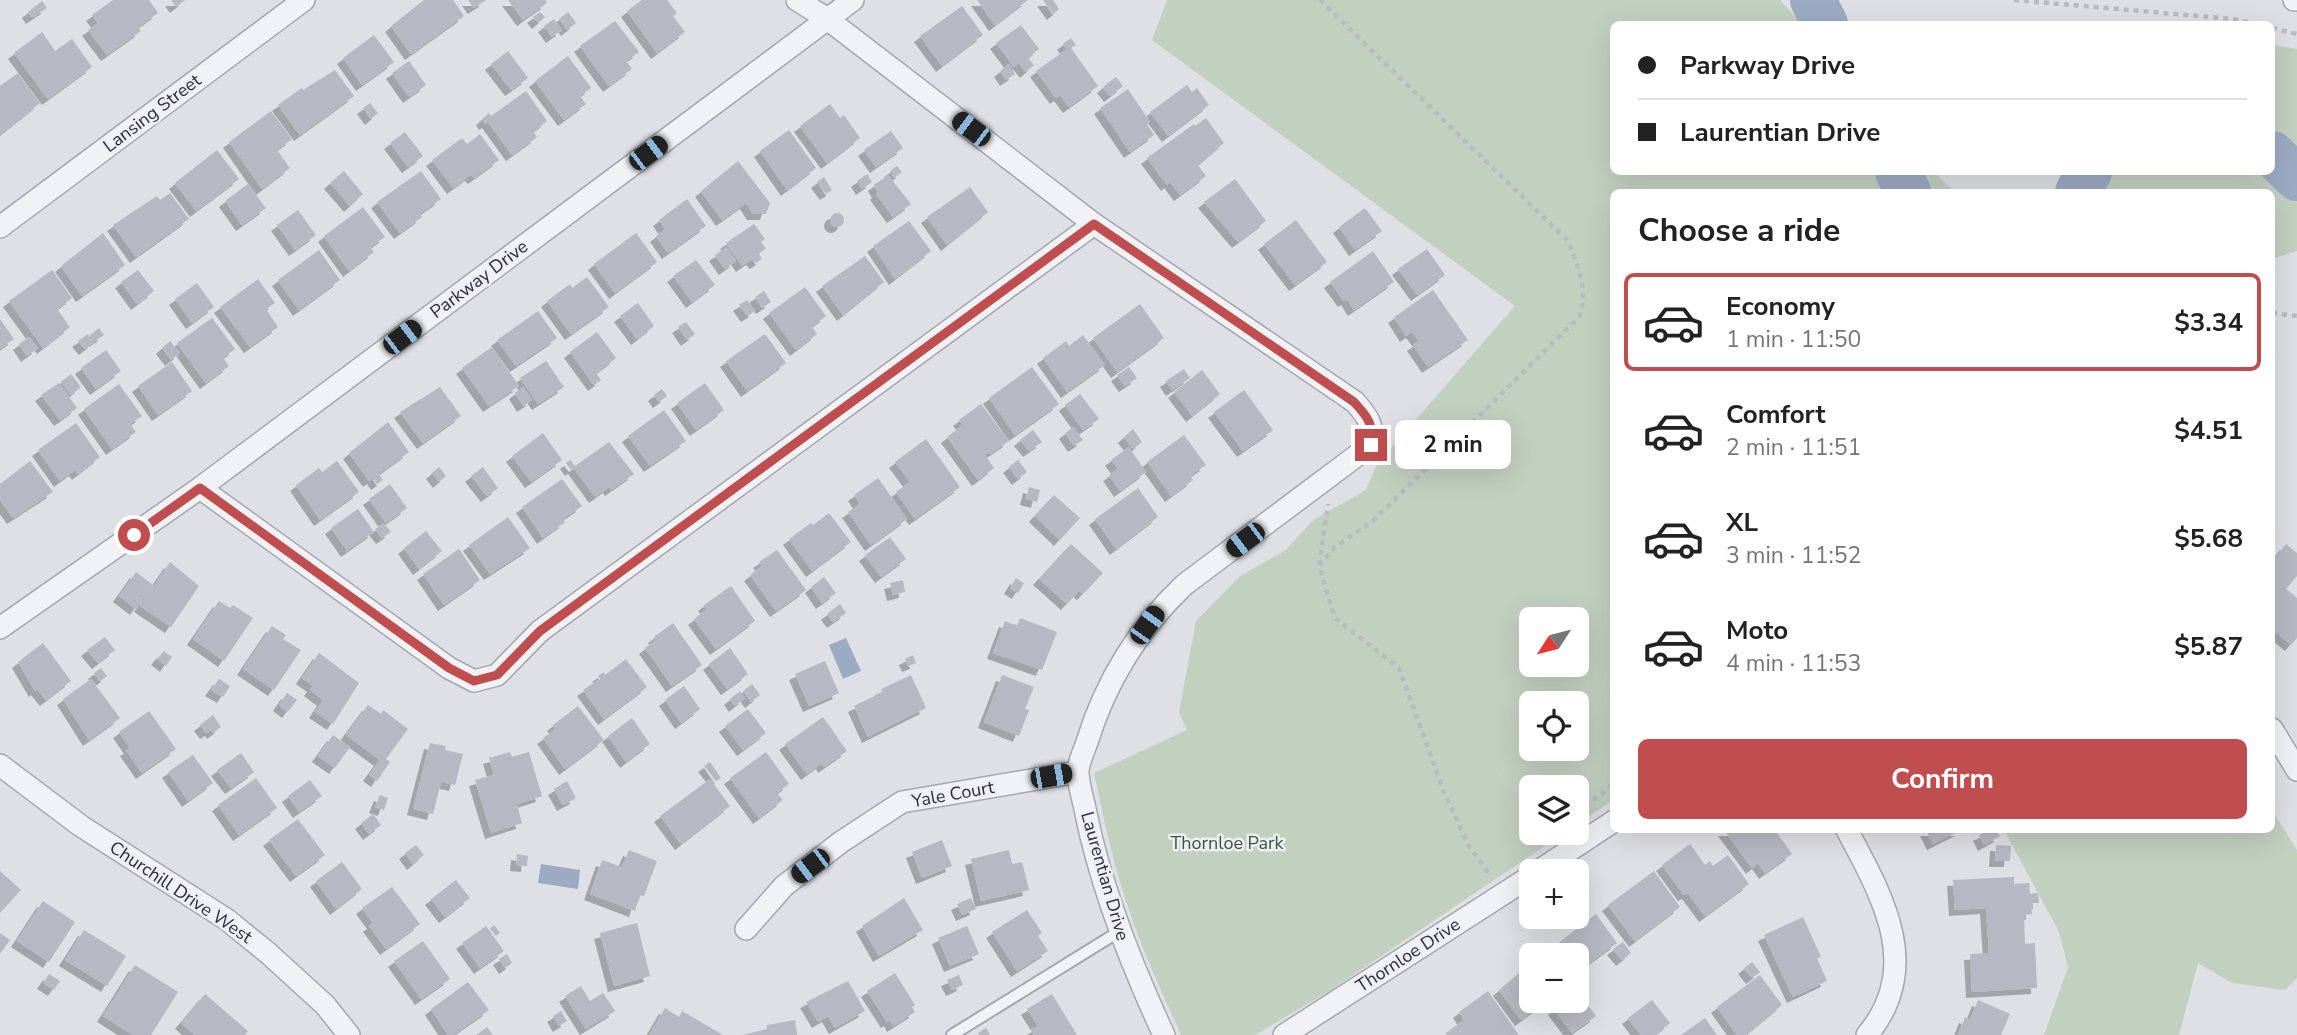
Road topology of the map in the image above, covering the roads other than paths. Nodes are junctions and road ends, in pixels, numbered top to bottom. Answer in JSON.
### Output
{"nodes":[{"id":1,"x":304,"y":0,"type":"edge"},
{"id":2,"x":797,"y":0,"type":"edge"},
{"id":3,"x":853,"y":0,"type":"edge"},
{"id":4,"x":827,"y":19,"type":"junction"},
{"id":5,"x":1094,"y":224,"type":"junction"},
{"id":6,"x":1,"y":225,"type":"edge"},
{"id":7,"x":200,"y":488,"type":"junction"},
{"id":8,"x":0,"y":628,"type":"edge"},
{"id":9,"x":2275,"y":734,"type":"edge"},
{"id":10,"x":0,"y":765,"type":"edge"},
{"id":11,"x":2297,"y":770,"type":"edge"},
{"id":12,"x":1078,"y":772,"type":"junction"},
{"id":13,"x":1610,"y":824,"type":"edge"},
{"id":14,"x":1848,"y":833,"type":"edge"},
{"id":15,"x":1557,"y":859,"type":"edge"},
{"id":16,"x":1519,"y":884,"type":"edge"},
{"id":17,"x":746,"y":929,"type":"dead end"},
{"id":18,"x":1120,"y":931,"type":"junction"},
{"id":19,"x":349,"y":1035,"type":"edge"},
{"id":20,"x":952,"y":1035,"type":"edge"},
{"id":21,"x":1164,"y":1035,"type":"edge"},
{"id":22,"x":1284,"y":1035,"type":"edge"},
{"id":23,"x":1867,"y":1035,"type":"edge"}],
"edges":[{"from":1,"to":6,"type":"street","name":"Lansing Street"},
{"from":2,"to":4,"type":"street","name":"Laurentian Drive"},
{"from":3,"to":4,"type":"street","name":"Parkway Drive"},
{"from":4,"to":5,"type":"street","name":"Laurentian Drive"},
{"from":4,"to":7,"type":"street","name":"Parkway Drive"},
{"from":5,"to":7,"type":"street"},
{"from":5,"to":12,"type":"street","name":"Laurentian Drive"},
{"from":7,"to":8,"type":"street","name":"Parkway Drive"},
{"from":9,"to":11,"type":"street"},
{"from":10,"to":19,"type":"street","name":"Churchill Drive West"},
{"from":12,"to":17,"type":"street","name":"Yale Court"},
{"from":12,"to":18,"type":"street","name":"Laurentian Drive"},
{"from":13,"to":15,"type":"street"},
{"from":14,"to":23,"type":"street"},
{"from":16,"to":22,"type":"street","name":"Thornloe Drive"},
{"from":18,"to":20,"type":"lane"},
{"from":18,"to":21,"type":"street","name":"Laurentian Drive"}]}
